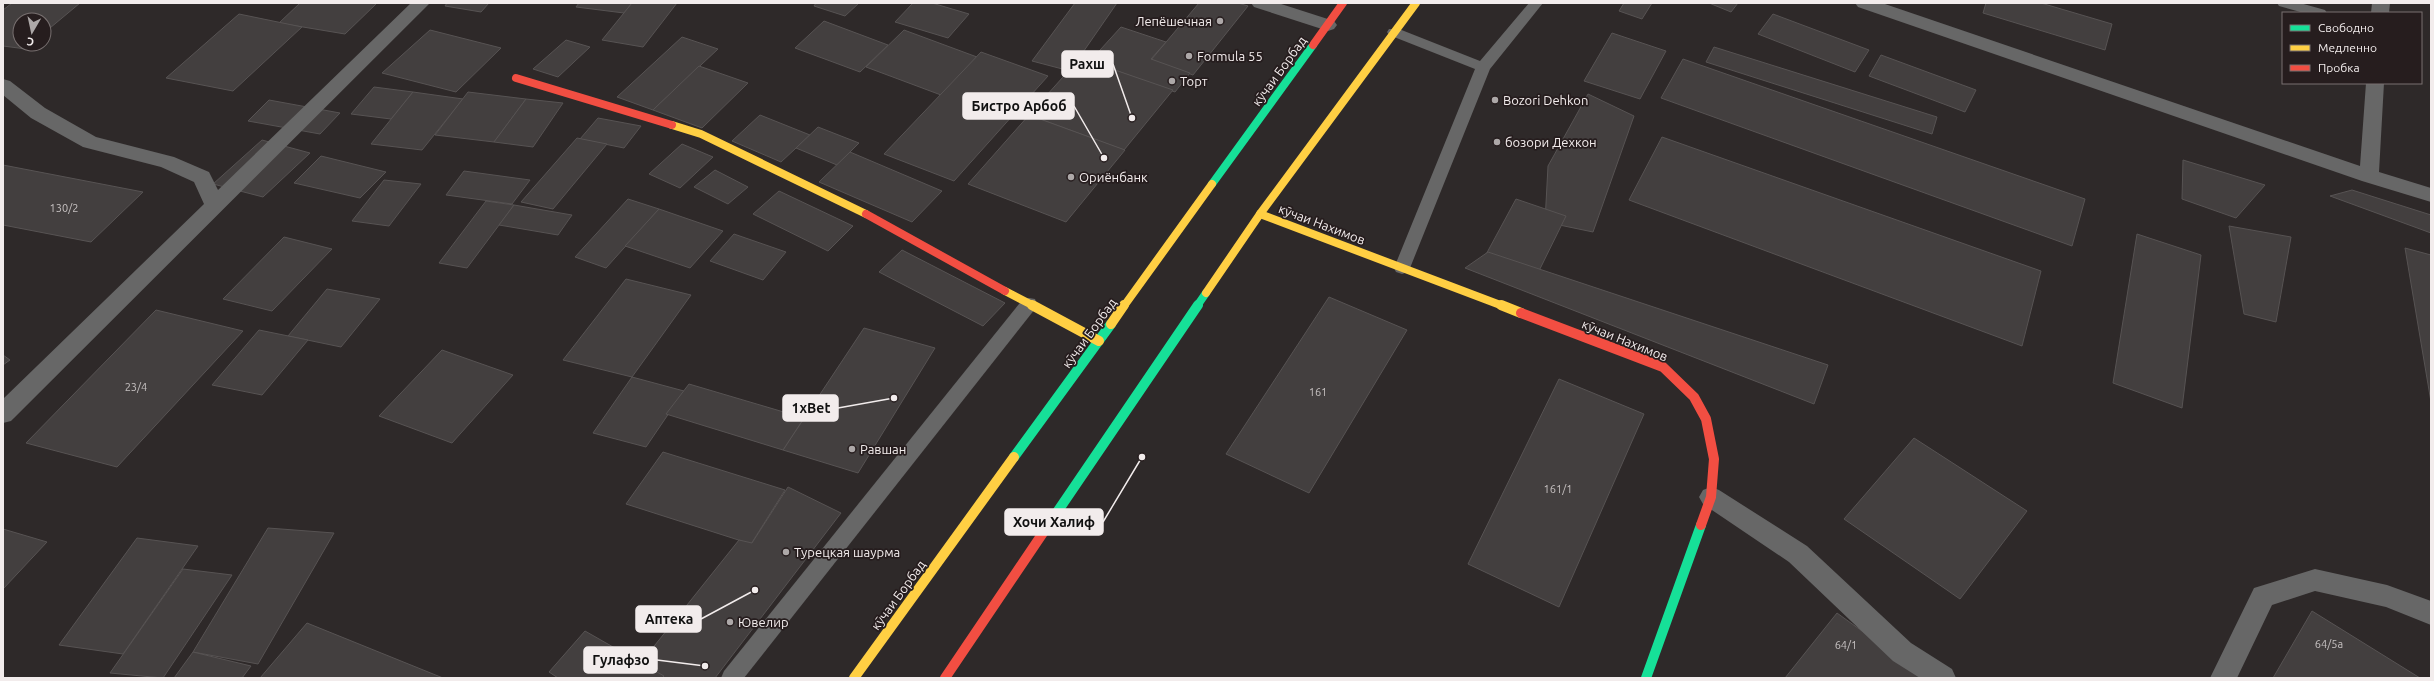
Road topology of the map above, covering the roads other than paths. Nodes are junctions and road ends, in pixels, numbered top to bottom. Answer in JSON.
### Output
{"nodes":[{"id":1,"x":421,"y":3,"type":"edge"},
{"id":2,"x":1260,"y":3,"type":"edge"},
{"id":3,"x":1343,"y":3,"type":"edge"},
{"id":4,"x":1416,"y":3,"type":"edge"},
{"id":5,"x":1536,"y":3,"type":"edge"},
{"id":6,"x":1864,"y":3,"type":"edge"},
{"id":7,"x":2284,"y":3,"type":"edge"},
{"id":8,"x":2316,"y":12,"type":"edge"},
{"id":9,"x":1328,"y":25,"type":"junction"},
{"id":10,"x":1394,"y":32,"type":"junction"},
{"id":11,"x":1483,"y":67,"type":"junction"},
{"id":12,"x":516,"y":78,"type":"dead end"},
{"id":13,"x":2375,"y":84,"type":"edge"},
{"id":14,"x":3,"y":85,"type":"edge"},
{"id":15,"x":2369,"y":176,"type":"junction"},
{"id":16,"x":2431,"y":195,"type":"edge"},
{"id":17,"x":215,"y":205,"type":"junction"},
{"id":18,"x":1260,"y":214,"type":"junction"},
{"id":19,"x":1402,"y":268,"type":"junction"},
{"id":20,"x":1029,"y":304,"type":"junction"},
{"id":21,"x":1099,"y":341,"type":"junction"},
{"id":22,"x":3,"y":414,"type":"edge"},
{"id":23,"x":1711,"y":497,"type":"junction"},
{"id":24,"x":2431,"y":613,"type":"edge"},
{"id":25,"x":731,"y":678,"type":"edge"},
{"id":26,"x":854,"y":678,"type":"edge"},
{"id":27,"x":945,"y":678,"type":"edge"},
{"id":28,"x":1646,"y":678,"type":"edge"},
{"id":29,"x":1943,"y":678,"type":"edge"},
{"id":30,"x":2223,"y":678,"type":"edge"}],
"edges":[{"from":1,"to":17,"type":"street"},
{"from":2,"to":9,"type":"street"},
{"from":3,"to":9,"type":"main road","name":"кӯчаи Борбад"},
{"from":4,"to":10,"type":"main road"},
{"from":5,"to":11,"type":"lane"},
{"from":6,"to":15,"type":"street"},
{"from":7,"to":8,"type":"lane"},
{"from":9,"to":21,"type":"main road","name":"кӯчаи Борбад"},
{"from":10,"to":11,"type":"lane"},
{"from":10,"to":18,"type":"main road"},
{"from":11,"to":19,"type":"lane"},
{"from":12,"to":20,"type":"main road"},
{"from":13,"to":15,"type":"street"},
{"from":14,"to":17,"type":"street"},
{"from":15,"to":16,"type":"street"},
{"from":17,"to":22,"type":"street"},
{"from":18,"to":19,"type":"main road","name":"кӯчаи Нахимов"},
{"from":18,"to":27,"type":"main road"},
{"from":19,"to":23,"type":"main road","name":"кӯчаи Нахимов"},
{"from":20,"to":21,"type":"main road"},
{"from":20,"to":25,"type":"lane"},
{"from":21,"to":26,"type":"main road","name":"кӯчаи Борбад"},
{"from":23,"to":28,"type":"main road","name":"кӯчаи Нахимов"},
{"from":23,"to":29,"type":"street"},
{"from":24,"to":30,"type":"street"}]}
